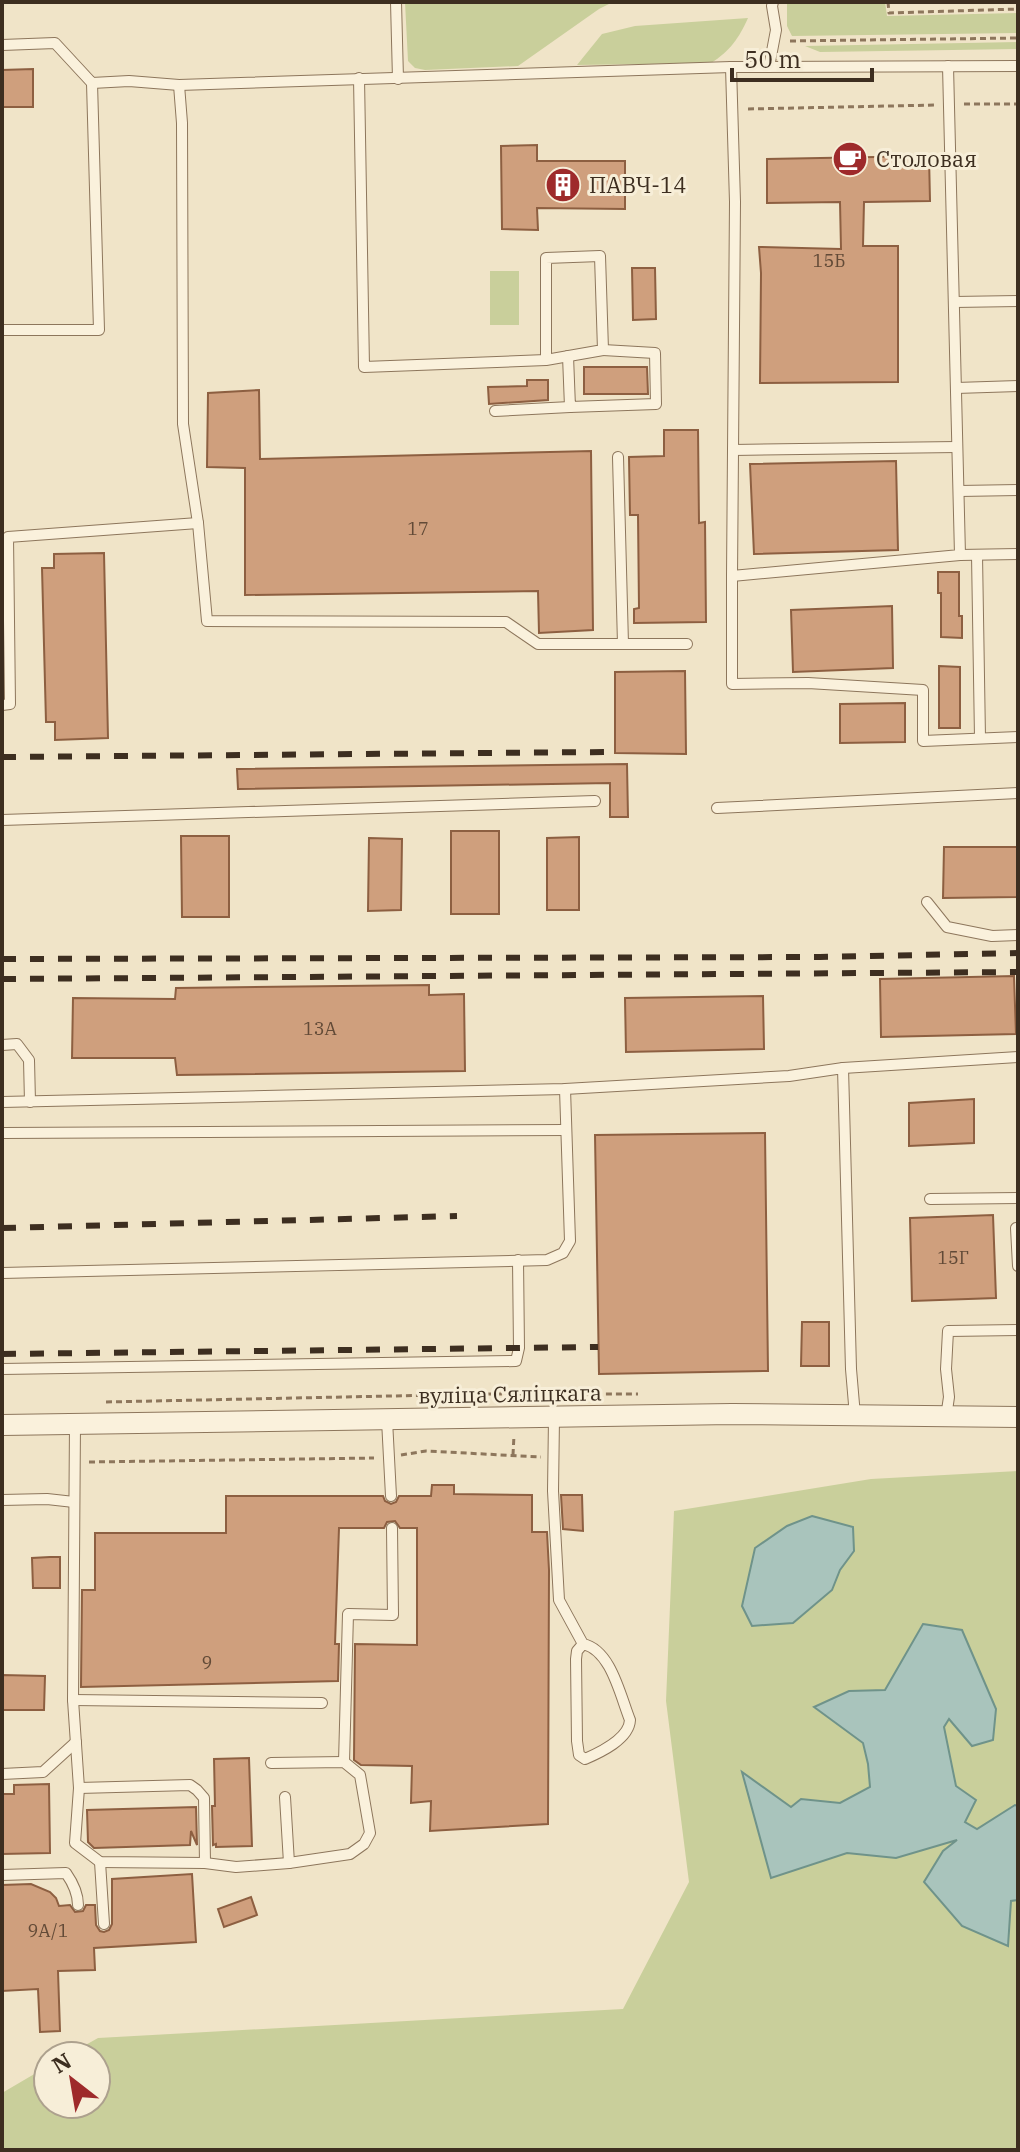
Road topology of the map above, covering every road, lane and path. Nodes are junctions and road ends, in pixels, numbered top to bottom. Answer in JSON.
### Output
{"nodes":[{"id":1,"x":396,"y":2,"type":"edge"},
{"id":2,"x":888,"y":2,"type":"edge"},
{"id":3,"x":769,"y":3,"type":"edge"},
{"id":4,"x":1018,"y":9,"type":"edge"},
{"id":5,"x":1018,"y":38,"type":"edge"},
{"id":6,"x":772,"y":42,"type":"junction"},
{"id":7,"x":2,"y":45,"type":"edge"},
{"id":8,"x":948,"y":66,"type":"junction"},
{"id":9,"x":1018,"y":66,"type":"edge"},
{"id":10,"x":731,"y":67,"type":"junction"},
{"id":11,"x":769,"y":67,"type":"junction"},
{"id":12,"x":359,"y":78,"type":"junction"},
{"id":13,"x":398,"y":79,"type":"junction"},
{"id":14,"x":92,"y":83,"type":"junction"},
{"id":15,"x":179,"y":85,"type":"junction"},
{"id":16,"x":1018,"y":104,"type":"edge"},
{"id":17,"x":948,"y":105,"type":"junction"},
{"id":18,"x":732,"y":109,"type":"junction"},
{"id":19,"x":1018,"y":301,"type":"edge"},
{"id":20,"x":954,"y":302,"type":"junction"},
{"id":21,"x":2,"y":330,"type":"edge"},
{"id":22,"x":603,"y":350,"type":"junction"},
{"id":23,"x":568,"y":356,"type":"junction"},
{"id":24,"x":546,"y":360,"type":"junction"},
{"id":25,"x":1018,"y":386,"type":"edge"},
{"id":26,"x":956,"y":388,"type":"junction"},
{"id":27,"x":570,"y":407,"type":"junction"},
{"id":28,"x":495,"y":411,"type":"dead end"},
{"id":29,"x":957,"y":447,"type":"junction"},
{"id":30,"x":733,"y":450,"type":"junction"},
{"id":31,"x":618,"y":457,"type":"dead end"},
{"id":32,"x":1018,"y":490,"type":"edge"},
{"id":33,"x":959,"y":491,"type":"junction"},
{"id":34,"x":198,"y":523,"type":"junction"},
{"id":35,"x":1018,"y":554,"type":"edge"},
{"id":36,"x":960,"y":555,"type":"junction"},
{"id":37,"x":977,"y":555,"type":"junction"},
{"id":38,"x":732,"y":576,"type":"junction"},
{"id":39,"x":623,"y":644,"type":"junction"},
{"id":40,"x":687,"y":644,"type":"dead end"},
{"id":41,"x":2,"y":705,"type":"edge"},
{"id":42,"x":1018,"y":737,"type":"edge"},
{"id":43,"x":980,"y":738,"type":"junction"},
{"id":44,"x":1018,"y":793,"type":"edge"},
{"id":45,"x":595,"y":801,"type":"dead end"},
{"id":46,"x":717,"y":808,"type":"dead end"},
{"id":47,"x":2,"y":820,"type":"edge"},
{"id":48,"x":927,"y":902,"type":"dead end"},
{"id":49,"x":1018,"y":935,"type":"edge"},
{"id":50,"x":2,"y":1045,"type":"edge"},
{"id":51,"x":1018,"y":1057,"type":"edge"},
{"id":52,"x":843,"y":1068,"type":"junction"},
{"id":53,"x":565,"y":1089,"type":"junction"},
{"id":54,"x":2,"y":1102,"type":"edge"},
{"id":55,"x":30,"y":1102,"type":"junction"},
{"id":56,"x":566,"y":1130,"type":"junction"},
{"id":57,"x":2,"y":1133,"type":"edge"},
{"id":58,"x":1018,"y":1198,"type":"edge"},
{"id":59,"x":930,"y":1199,"type":"dead end"},
{"id":60,"x":1016,"y":1228,"type":"dead end"},
{"id":61,"x":518,"y":1260,"type":"junction"},
{"id":62,"x":1018,"y":1266,"type":"edge"},
{"id":63,"x":2,"y":1273,"type":"edge"},
{"id":64,"x":1018,"y":1330,"type":"edge"},
{"id":65,"x":2,"y":1369,"type":"edge"},
{"id":66,"x":855,"y":1416,"type":"junction"},
{"id":67,"x":946,"y":1417,"type":"junction"},
{"id":68,"x":1018,"y":1417,"type":"edge"},
{"id":69,"x":554,"y":1418,"type":"junction"},
{"id":70,"x":387,"y":1420,"type":"junction"},
{"id":71,"x":75,"y":1424,"type":"junction"},
{"id":72,"x":2,"y":1425,"type":"edge"},
{"id":73,"x":389,"y":1457,"type":"junction"},
{"id":74,"x":553,"y":1457,"type":"junction"},
{"id":75,"x":75,"y":1460,"type":"junction"},
{"id":76,"x":391,"y":1496,"type":"dead end"},
{"id":77,"x":2,"y":1500,"type":"edge"},
{"id":78,"x":74,"y":1502,"type":"junction"},
{"id":79,"x":392,"y":1528,"type":"dead end"},
{"id":80,"x":583,"y":1644,"type":"junction"},
{"id":81,"x":73,"y":1700,"type":"junction"},
{"id":82,"x":322,"y":1703,"type":"dead end"},
{"id":83,"x":76,"y":1742,"type":"junction"},
{"id":84,"x":344,"y":1762,"type":"junction"},
{"id":85,"x":271,"y":1763,"type":"dead end"},
{"id":86,"x":2,"y":1774,"type":"edge"},
{"id":87,"x":79,"y":1788,"type":"junction"},
{"id":88,"x":285,"y":1797,"type":"dead end"},
{"id":89,"x":100,"y":1862,"type":"junction"},
{"id":90,"x":205,"y":1863,"type":"junction"},
{"id":91,"x":289,"y":1863,"type":"junction"},
{"id":92,"x":2,"y":1875,"type":"edge"},
{"id":93,"x":78,"y":1905,"type":"dead end"},
{"id":94,"x":104,"y":1924,"type":"dead end"}],
"edges":[{"from":1,"to":13,"type":"lane"},
{"from":2,"to":4,"type":"path"},
{"from":3,"to":6,"type":"lane"},
{"from":5,"to":6,"type":"path"},
{"from":6,"to":11,"type":"lane"},
{"from":7,"to":14,"type":"lane"},
{"from":8,"to":9,"type":"lane"},
{"from":8,"to":11,"type":"lane"},
{"from":8,"to":17,"type":"lane"},
{"from":10,"to":11,"type":"lane"},
{"from":10,"to":13,"type":"lane"},
{"from":10,"to":18,"type":"lane"},
{"from":12,"to":13,"type":"lane"},
{"from":12,"to":15,"type":"lane"},
{"from":12,"to":24,"type":"lane"},
{"from":14,"to":15,"type":"lane"},
{"from":14,"to":21,"type":"lane"},
{"from":15,"to":34,"type":"lane"},
{"from":16,"to":17,"type":"path"},
{"from":17,"to":18,"type":"path"},
{"from":17,"to":20,"type":"lane"},
{"from":18,"to":30,"type":"lane"},
{"from":19,"to":20,"type":"lane"},
{"from":20,"to":26,"type":"lane"},
{"from":22,"to":23,"type":"lane"},
{"from":22,"to":24,"type":"lane"},
{"from":22,"to":27,"type":"lane"},
{"from":23,"to":24,"type":"lane"},
{"from":23,"to":27,"type":"lane"},
{"from":25,"to":26,"type":"lane"},
{"from":26,"to":29,"type":"lane"},
{"from":27,"to":28,"type":"lane"},
{"from":29,"to":30,"type":"lane"},
{"from":29,"to":33,"type":"lane"},
{"from":30,"to":38,"type":"lane"},
{"from":31,"to":39,"type":"lane"},
{"from":32,"to":33,"type":"lane"},
{"from":33,"to":36,"type":"lane"},
{"from":34,"to":39,"type":"lane"},
{"from":34,"to":41,"type":"lane"},
{"from":35,"to":37,"type":"lane"},
{"from":36,"to":37,"type":"lane"},
{"from":36,"to":38,"type":"lane"},
{"from":37,"to":43,"type":"lane"},
{"from":38,"to":43,"type":"lane"},
{"from":39,"to":40,"type":"lane"},
{"from":42,"to":43,"type":"lane"},
{"from":44,"to":46,"type":"lane"},
{"from":45,"to":47,"type":"lane"},
{"from":48,"to":49,"type":"lane"},
{"from":50,"to":55,"type":"lane"},
{"from":51,"to":52,"type":"lane"},
{"from":52,"to":53,"type":"lane"},
{"from":52,"to":66,"type":"lane"},
{"from":53,"to":55,"type":"lane"},
{"from":53,"to":56,"type":"lane"},
{"from":54,"to":55,"type":"lane"},
{"from":56,"to":57,"type":"lane"},
{"from":56,"to":61,"type":"lane"},
{"from":58,"to":59,"type":"lane"},
{"from":60,"to":62,"type":"lane"},
{"from":61,"to":63,"type":"lane"},
{"from":61,"to":65,"type":"lane"},
{"from":64,"to":67,"type":"lane"},
{"from":66,"to":67,"type":"street","name":"вуліца Сяліцкага"},
{"from":66,"to":69,"type":"street","name":"вуліца Сяліцкага"},
{"from":67,"to":68,"type":"street","name":"вуліца Сяліцкага"},
{"from":69,"to":70,"type":"street","name":"вуліца Сяліцкага"},
{"from":69,"to":74,"type":"lane"},
{"from":70,"to":71,"type":"street","name":"вуліца Сяліцкага"},
{"from":70,"to":73,"type":"lane"},
{"from":71,"to":72,"type":"street","name":"вуліца Сяліцкага"},
{"from":71,"to":75,"type":"lane"},
{"from":73,"to":74,"type":"path"},
{"from":73,"to":75,"type":"path"},
{"from":73,"to":76,"type":"lane"},
{"from":74,"to":80,"type":"lane"},
{"from":75,"to":78,"type":"lane"},
{"from":77,"to":78,"type":"lane"},
{"from":78,"to":81,"type":"lane"},
{"from":79,"to":84,"type":"lane"},
{"from":80,"to":80,"type":"lane"},
{"from":81,"to":82,"type":"lane"},
{"from":81,"to":83,"type":"lane"},
{"from":83,"to":86,"type":"lane"},
{"from":83,"to":87,"type":"lane"},
{"from":84,"to":85,"type":"lane"},
{"from":84,"to":91,"type":"lane"},
{"from":87,"to":89,"type":"lane"},
{"from":87,"to":90,"type":"lane"},
{"from":88,"to":91,"type":"lane"},
{"from":89,"to":90,"type":"lane"},
{"from":89,"to":94,"type":"lane"},
{"from":90,"to":91,"type":"lane"},
{"from":92,"to":93,"type":"lane"}]}
